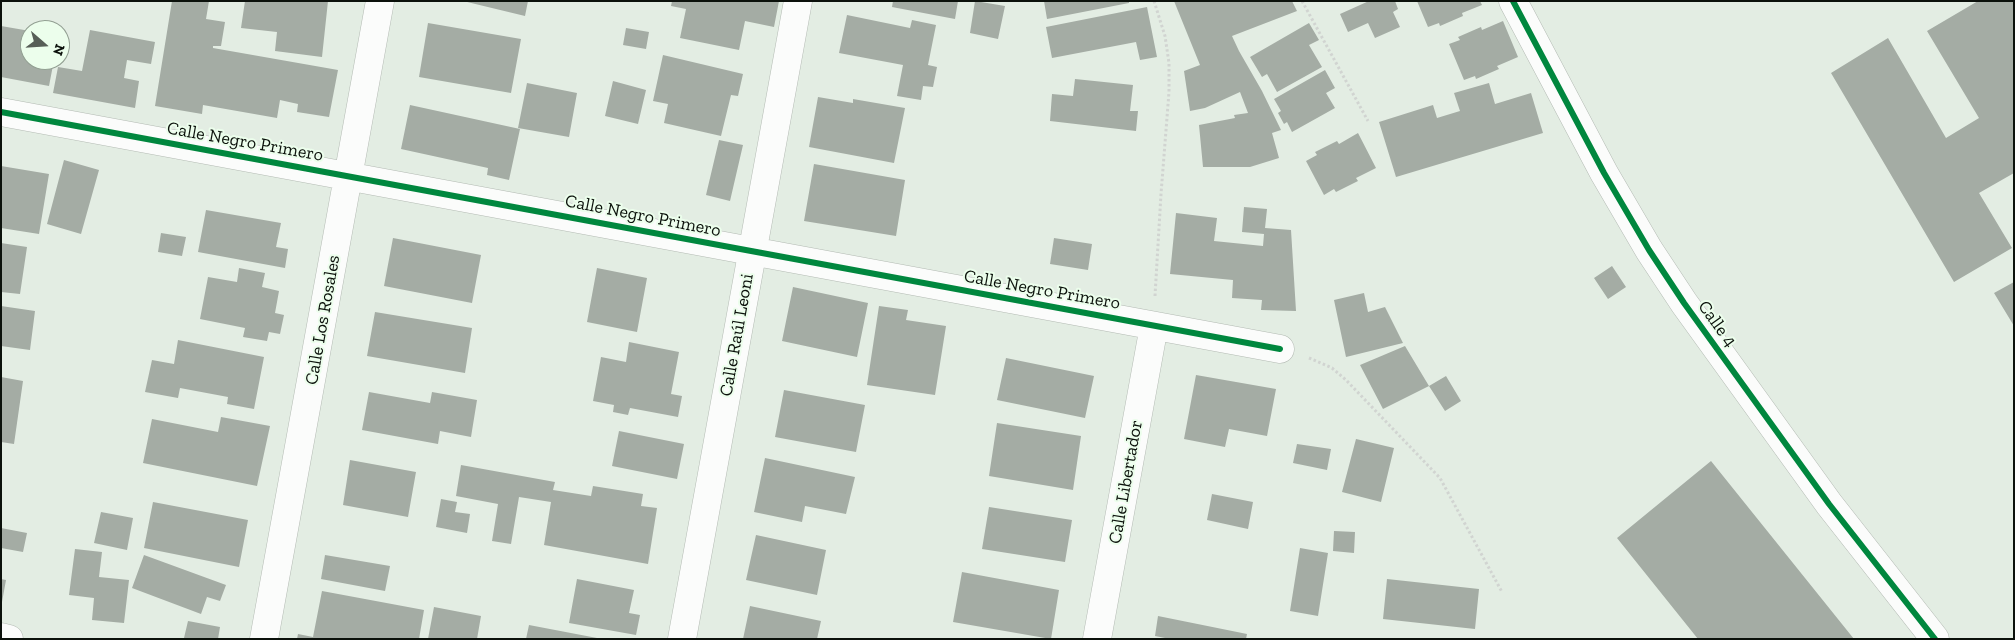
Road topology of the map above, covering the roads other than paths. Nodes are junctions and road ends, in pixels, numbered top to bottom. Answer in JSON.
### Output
{"nodes":[{"id":1,"x":380,"y":1,"type":"edge"},
{"id":2,"x":798,"y":1,"type":"edge"},
{"id":3,"x":1513,"y":1,"type":"edge"},
{"id":4,"x":1,"y":112,"type":"edge"},
{"id":5,"x":349,"y":176,"type":"junction"},
{"id":6,"x":752,"y":252,"type":"junction"},
{"id":7,"x":1154,"y":326,"type":"junction"},
{"id":8,"x":1280,"y":349,"type":"road end"},
{"id":9,"x":1,"y":637,"type":"edge"},
{"id":10,"x":9,"y":639,"type":"edge"},
{"id":11,"x":264,"y":639,"type":"edge"},
{"id":12,"x":682,"y":639,"type":"edge"},
{"id":13,"x":1098,"y":639,"type":"edge"},
{"id":14,"x":1935,"y":639,"type":"edge"}],
"edges":[{"from":1,"to":5,"type":"street","name":"Calle Los Rosales"},
{"from":2,"to":6,"type":"street","name":"Calle Raúl Leoni"},
{"from":3,"to":14,"type":"street","name":"Calle 4"},
{"from":4,"to":5,"type":"street","name":"Calle Negro Primero"},
{"from":5,"to":6,"type":"street","name":"Calle Negro Primero"},
{"from":5,"to":11,"type":"street","name":"Calle Los Rosales"},
{"from":6,"to":7,"type":"street","name":"Calle Negro Primero"},
{"from":6,"to":12,"type":"street","name":"Calle Raúl Leoni"},
{"from":7,"to":8,"type":"street","name":"Calle Negro Primero"},
{"from":7,"to":13,"type":"street","name":"Calle Libertador"},
{"from":9,"to":10,"type":"street"}]}
